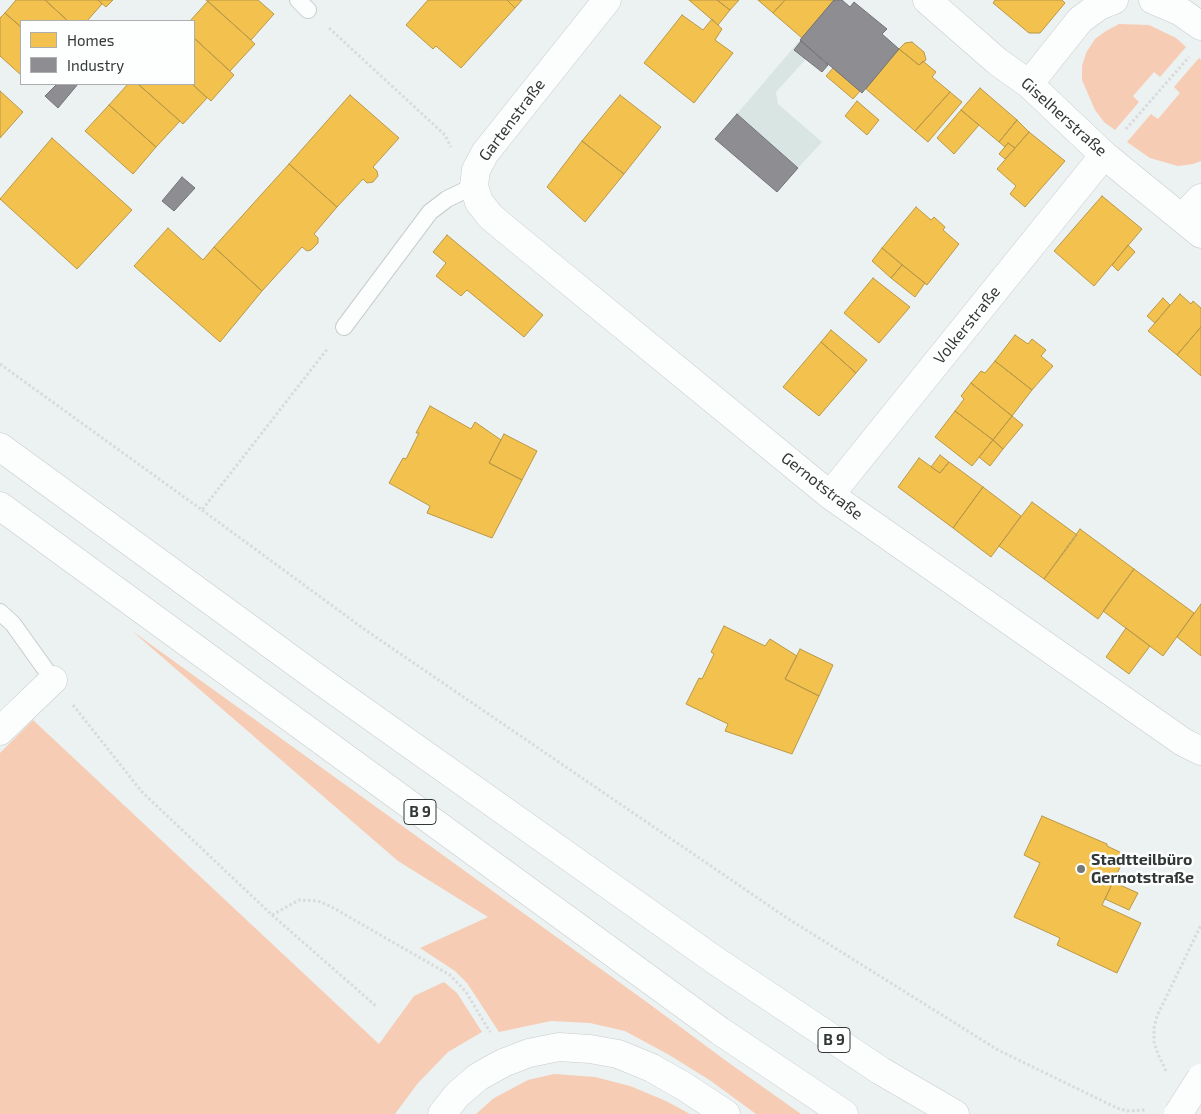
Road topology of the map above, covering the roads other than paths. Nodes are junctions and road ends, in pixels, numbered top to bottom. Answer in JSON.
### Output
{"nodes":[{"id":1,"x":607,"y":0,"type":"edge"},
{"id":2,"x":927,"y":0,"type":"edge"},
{"id":3,"x":1114,"y":0,"type":"edge"},
{"id":4,"x":1153,"y":0,"type":"edge"},
{"id":5,"x":1201,"y":26,"type":"edge"},
{"id":6,"x":1029,"y":84,"type":"junction"},
{"id":7,"x":1104,"y":155,"type":"junction"},
{"id":8,"x":474,"y":186,"type":"junction"},
{"id":9,"x":1201,"y":198,"type":"edge"},
{"id":10,"x":1192,"y":226,"type":"edge"},
{"id":11,"x":344,"y":327,"type":"road end"},
{"id":12,"x":0,"y":447,"type":"edge"},
{"id":13,"x":830,"y":495,"type":"junction"},
{"id":14,"x":0,"y":506,"type":"edge"},
{"id":15,"x":0,"y":612,"type":"edge"},
{"id":16,"x":53,"y":680,"type":"joint"},
{"id":17,"x":0,"y":731,"type":"edge"},
{"id":18,"x":1201,"y":751,"type":"edge"},
{"id":19,"x":1201,"y":1078,"type":"edge"},
{"id":20,"x":442,"y":1114,"type":"edge"},
{"id":21,"x":726,"y":1114,"type":"edge"},
{"id":22,"x":844,"y":1114,"type":"edge"},
{"id":23,"x":955,"y":1114,"type":"edge"},
{"id":24,"x":1178,"y":1114,"type":"edge"}],
"edges":[{"from":1,"to":8,"type":"main road","name":"Gartenstraße"},
{"from":2,"to":6,"type":"main road","name":"Giselherstraße"},
{"from":3,"to":6,"type":"main road"},
{"from":4,"to":5,"type":"main road"},
{"from":6,"to":7,"type":"main road","name":"Giselherstraße"},
{"from":7,"to":10,"type":"main road","name":"Giselherstraße"},
{"from":7,"to":13,"type":"main road","name":"Volkerstraße"},
{"from":8,"to":11,"type":"lane"},
{"from":8,"to":13,"type":"main road","name":"Gernotstraße"},
{"from":9,"to":10,"type":"main road"},
{"from":12,"to":23,"type":"main road","number":"B 9"},
{"from":13,"to":18,"type":"main road","name":"Gernotstraße"},
{"from":14,"to":22,"type":"main road","number":"B 9"},
{"from":15,"to":16,"type":"lane"},
{"from":16,"to":17,"type":"main road"},
{"from":19,"to":24,"type":"main road","bridge":true},
{"from":20,"to":21,"type":"main road"}]}
